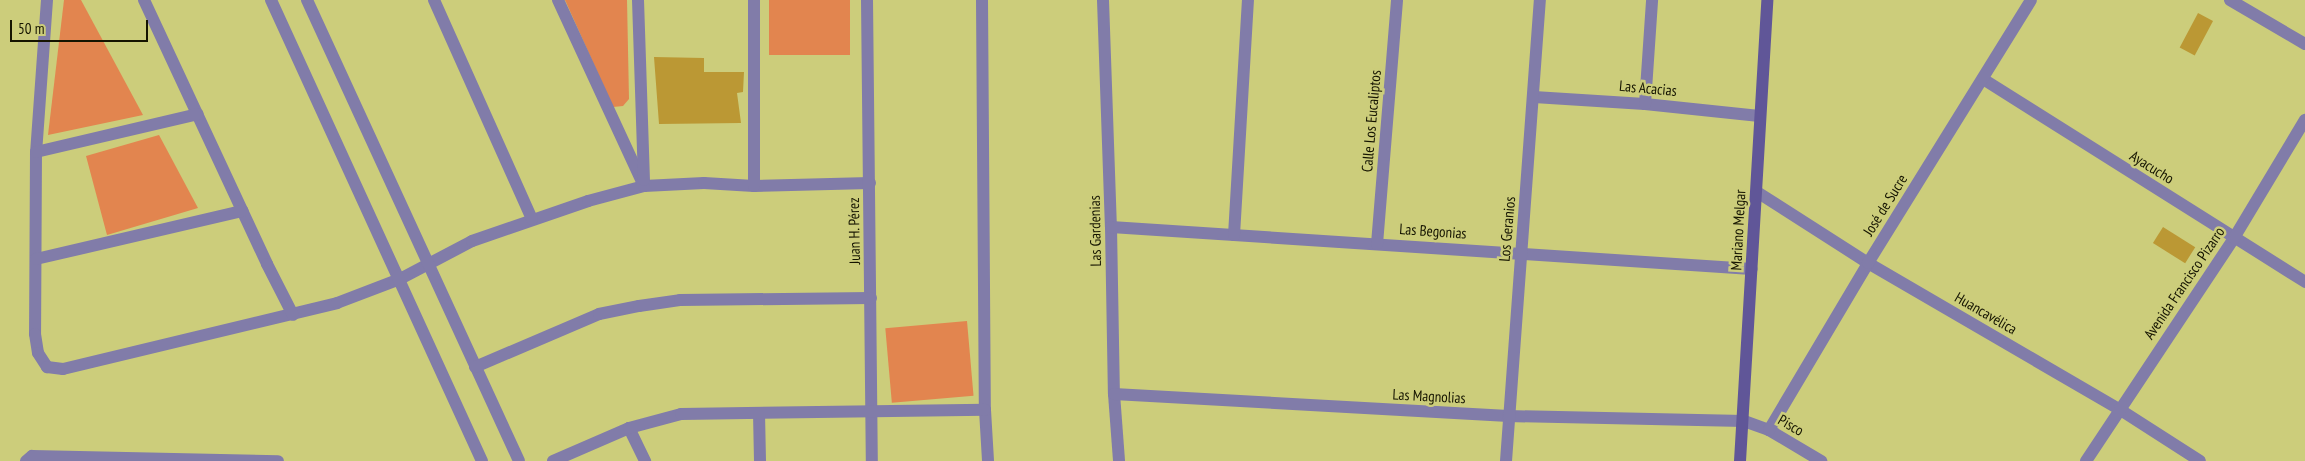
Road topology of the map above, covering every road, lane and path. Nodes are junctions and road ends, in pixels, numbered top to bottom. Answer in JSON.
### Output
{"nodes":[{"id":1,"x":47,"y":0,"type":"edge"},
{"id":2,"x":144,"y":0,"type":"edge"},
{"id":3,"x":271,"y":0,"type":"edge"},
{"id":4,"x":307,"y":0,"type":"edge"},
{"id":5,"x":434,"y":0,"type":"edge"},
{"id":6,"x":558,"y":0,"type":"edge"},
{"id":7,"x":638,"y":0,"type":"edge"},
{"id":8,"x":754,"y":0,"type":"edge"},
{"id":9,"x":867,"y":0,"type":"edge"},
{"id":10,"x":982,"y":0,"type":"edge"},
{"id":11,"x":1103,"y":0,"type":"edge"},
{"id":12,"x":1248,"y":0,"type":"edge"},
{"id":13,"x":1397,"y":0,"type":"edge"},
{"id":14,"x":1540,"y":0,"type":"edge"},
{"id":15,"x":1652,"y":0,"type":"edge"},
{"id":16,"x":1768,"y":0,"type":"edge"},
{"id":17,"x":2031,"y":0,"type":"edge"},
{"id":18,"x":2230,"y":0,"type":"edge"},
{"id":19,"x":2305,"y":44,"type":"edge"},
{"id":20,"x":1983,"y":79,"type":"junction"},
{"id":21,"x":1534,"y":97,"type":"junction"},
{"id":22,"x":1645,"y":104,"type":"junction"},
{"id":23,"x":198,"y":114,"type":"junction"},
{"id":24,"x":1759,"y":116,"type":"junction"},
{"id":25,"x":2305,"y":120,"type":"edge"},
{"id":26,"x":36,"y":152,"type":"junction"},
{"id":27,"x":870,"y":183,"type":"junction"},
{"id":28,"x":644,"y":186,"type":"junction"},
{"id":29,"x":754,"y":186,"type":"junction"},
{"id":30,"x":1757,"y":192,"type":"junction"},
{"id":31,"x":243,"y":211,"type":"junction"},
{"id":32,"x":532,"y":219,"type":"junction"},
{"id":33,"x":1111,"y":227,"type":"junction"},
{"id":34,"x":1234,"y":234,"type":"junction"},
{"id":35,"x":2234,"y":238,"type":"junction"},
{"id":36,"x":1377,"y":244,"type":"junction"},
{"id":37,"x":1521,"y":253,"type":"junction"},
{"id":38,"x":36,"y":259,"type":"junction"},
{"id":39,"x":1868,"y":263,"type":"junction"},
{"id":40,"x":428,"y":265,"type":"junction"},
{"id":41,"x":1752,"y":269,"type":"junction"},
{"id":42,"x":400,"y":280,"type":"junction"},
{"id":43,"x":2305,"y":282,"type":"edge"},
{"id":44,"x":871,"y":298,"type":"junction"},
{"id":45,"x":294,"y":314,"type":"junction"},
{"id":46,"x":475,"y":367,"type":"junction"},
{"id":47,"x":1114,"y":394,"type":"junction"},
{"id":48,"x":985,"y":410,"type":"junction"},
{"id":49,"x":2119,"y":410,"type":"junction"},
{"id":50,"x":872,"y":411,"type":"junction"},
{"id":51,"x":759,"y":412,"type":"junction"},
{"id":52,"x":1508,"y":416,"type":"junction"},
{"id":53,"x":1744,"y":421,"type":"junction"},
{"id":54,"x":629,"y":428,"type":"junction"},
{"id":55,"x":1769,"y":430,"type":"junction"},
{"id":56,"x":988,"y":459,"type":"edge"},
{"id":57,"x":26,"y":461,"type":"edge"},
{"id":58,"x":278,"y":461,"type":"edge"},
{"id":59,"x":482,"y":461,"type":"edge"},
{"id":60,"x":519,"y":461,"type":"edge"},
{"id":61,"x":553,"y":461,"type":"edge"},
{"id":62,"x":644,"y":461,"type":"edge"},
{"id":63,"x":760,"y":461,"type":"edge"},
{"id":64,"x":872,"y":461,"type":"edge"},
{"id":65,"x":1119,"y":461,"type":"edge"},
{"id":66,"x":1506,"y":461,"type":"edge"},
{"id":67,"x":1740,"y":461,"type":"edge"},
{"id":68,"x":1821,"y":461,"type":"edge"},
{"id":69,"x":2086,"y":461,"type":"edge"},
{"id":70,"x":2200,"y":461,"type":"edge"}],
"edges":[{"from":1,"to":26,"type":"street"},
{"from":2,"to":23,"type":"street"},
{"from":3,"to":42,"type":"street"},
{"from":4,"to":40,"type":"street"},
{"from":5,"to":32,"type":"street"},
{"from":6,"to":28,"type":"street"},
{"from":7,"to":28,"type":"street"},
{"from":8,"to":29,"type":"street"},
{"from":9,"to":27,"type":"street","name":"Juan H. Pérez"},
{"from":10,"to":48,"type":"street"},
{"from":11,"to":33,"type":"street","name":"Las Gardenias"},
{"from":12,"to":34,"type":"street"},
{"from":13,"to":36,"type":"street","name":"Calle Los Eucaliptos"},
{"from":14,"to":21,"type":"street","name":"Los Geranios"},
{"from":15,"to":22,"type":"street"},
{"from":16,"to":24,"type":"main road","name":"Mariano Melgar"},
{"from":17,"to":20,"type":"street","name":"José de Sucre"},
{"from":18,"to":19,"type":"street"},
{"from":20,"to":35,"type":"street","name":"Ayacucho"},
{"from":20,"to":39,"type":"street","name":"José de Sucre"},
{"from":21,"to":22,"type":"street","name":"Las Acacias"},
{"from":21,"to":37,"type":"street","name":"Los Geranios"},
{"from":22,"to":24,"type":"street","name":"Las Acacias"},
{"from":23,"to":26,"type":"street"},
{"from":23,"to":31,"type":"street"},
{"from":24,"to":30,"type":"main road","name":"Mariano Melgar"},
{"from":25,"to":35,"type":"street","name":"Avenida Francisco Pizarro"},
{"from":26,"to":38,"type":"street"},
{"from":27,"to":29,"type":"street"},
{"from":27,"to":44,"type":"street","name":"Juan H. Pérez"},
{"from":28,"to":29,"type":"street"},
{"from":28,"to":32,"type":"street"},
{"from":30,"to":39,"type":"street","name":"Huancavélica"},
{"from":30,"to":41,"type":"main road","name":"Mariano Melgar"},
{"from":31,"to":38,"type":"street"},
{"from":31,"to":45,"type":"street"},
{"from":32,"to":40,"type":"street"},
{"from":33,"to":34,"type":"street","name":"Las Begonias"},
{"from":33,"to":47,"type":"street","name":"Las Gardenias"},
{"from":34,"to":36,"type":"street","name":"Las Begonias"},
{"from":35,"to":43,"type":"street","name":"Ayacucho"},
{"from":35,"to":49,"type":"street","name":"Avenida Francisco Pizarro"},
{"from":36,"to":37,"type":"street","name":"Las Begonias"},
{"from":37,"to":41,"type":"street","name":"Las Begonias"},
{"from":37,"to":52,"type":"street","name":"Los Geranios"},
{"from":38,"to":45,"type":"street"},
{"from":39,"to":49,"type":"street","name":"Huancavélica"},
{"from":39,"to":55,"type":"street","name":"José de Sucre"},
{"from":40,"to":42,"type":"street"},
{"from":40,"to":46,"type":"street"},
{"from":41,"to":53,"type":"main road","name":"Mariano Melgar"},
{"from":42,"to":45,"type":"street"},
{"from":42,"to":59,"type":"street"},
{"from":44,"to":46,"type":"street"},
{"from":44,"to":50,"type":"street","name":"Juan H. Pérez"},
{"from":46,"to":60,"type":"street"},
{"from":47,"to":52,"type":"street","name":"Las Magnolias"},
{"from":47,"to":65,"type":"street","name":"Las Gardenias"},
{"from":48,"to":50,"type":"street"},
{"from":48,"to":56,"type":"street"},
{"from":49,"to":69,"type":"street","name":"Avenida Francisco Pizarro"},
{"from":49,"to":70,"type":"street","name":"Huancavélica"},
{"from":50,"to":51,"type":"street"},
{"from":50,"to":64,"type":"street","name":"Juan H. Pérez"},
{"from":51,"to":54,"type":"street"},
{"from":51,"to":63,"type":"street"},
{"from":52,"to":53,"type":"street","name":"Las Magnolias"},
{"from":52,"to":66,"type":"street","name":"Los Geranios"},
{"from":53,"to":55,"type":"street","name":"Pisco"},
{"from":53,"to":67,"type":"main road","name":"Mariano Melgar"},
{"from":54,"to":61,"type":"street"},
{"from":54,"to":62,"type":"street"},
{"from":55,"to":68,"type":"street","name":"Pisco"},
{"from":57,"to":58,"type":"street"}]}
